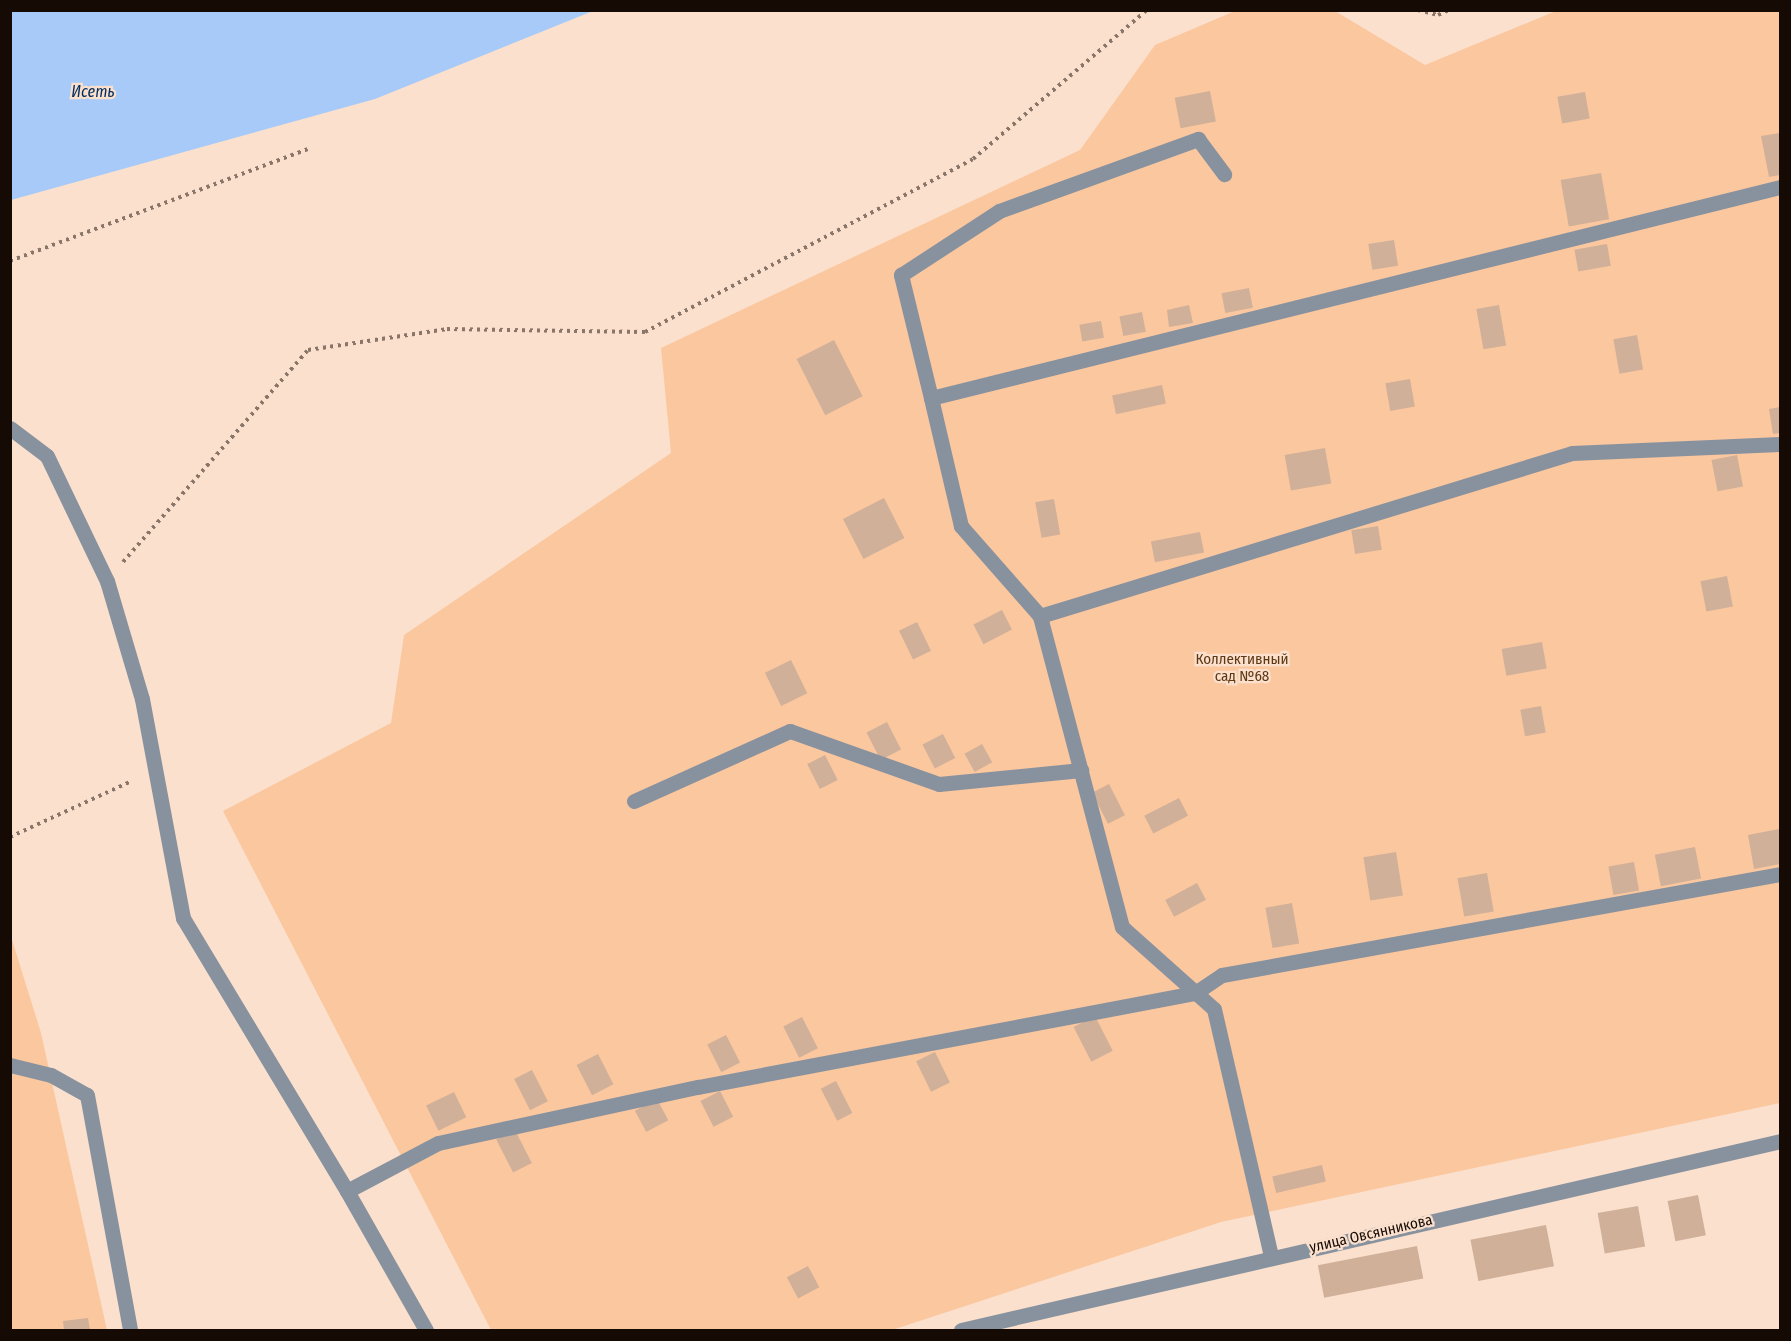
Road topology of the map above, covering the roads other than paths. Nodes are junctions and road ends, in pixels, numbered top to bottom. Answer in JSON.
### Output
{"nodes":[{"id":1,"x":1224,"y":174,"type":"dead end"},
{"id":2,"x":1780,"y":188,"type":"edge"},
{"id":3,"x":932,"y":398,"type":"junction"},
{"id":4,"x":10,"y":428,"type":"edge"},
{"id":5,"x":1780,"y":444,"type":"edge"},
{"id":6,"x":1040,"y":616,"type":"junction"},
{"id":7,"x":1081,"y":770,"type":"junction"},
{"id":8,"x":634,"y":801,"type":"dead end"},
{"id":9,"x":1780,"y":874,"type":"edge"},
{"id":10,"x":1196,"y":993,"type":"junction"},
{"id":11,"x":10,"y":1065,"type":"edge"},
{"id":12,"x":1780,"y":1141,"type":"edge"},
{"id":13,"x":347,"y":1191,"type":"junction"},
{"id":14,"x":1271,"y":1256,"type":"junction"},
{"id":15,"x":130,"y":1330,"type":"edge"},
{"id":16,"x":426,"y":1330,"type":"edge"},
{"id":17,"x":962,"y":1330,"type":"edge"}],
"edges":[{"from":1,"to":3,"type":"street"},
{"from":2,"to":3,"type":"street"},
{"from":3,"to":6,"type":"street"},
{"from":4,"to":13,"type":"street"},
{"from":5,"to":6,"type":"street"},
{"from":6,"to":7,"type":"street"},
{"from":7,"to":8,"type":"street"},
{"from":7,"to":10,"type":"street"},
{"from":9,"to":10,"type":"street"},
{"from":10,"to":13,"type":"street"},
{"from":10,"to":14,"type":"street"},
{"from":11,"to":15,"type":"street"},
{"from":12,"to":14,"type":"street","name":"улица Овсянникова"},
{"from":13,"to":16,"type":"street"},
{"from":14,"to":17,"type":"street","name":"улица Овсянникова"}]}
